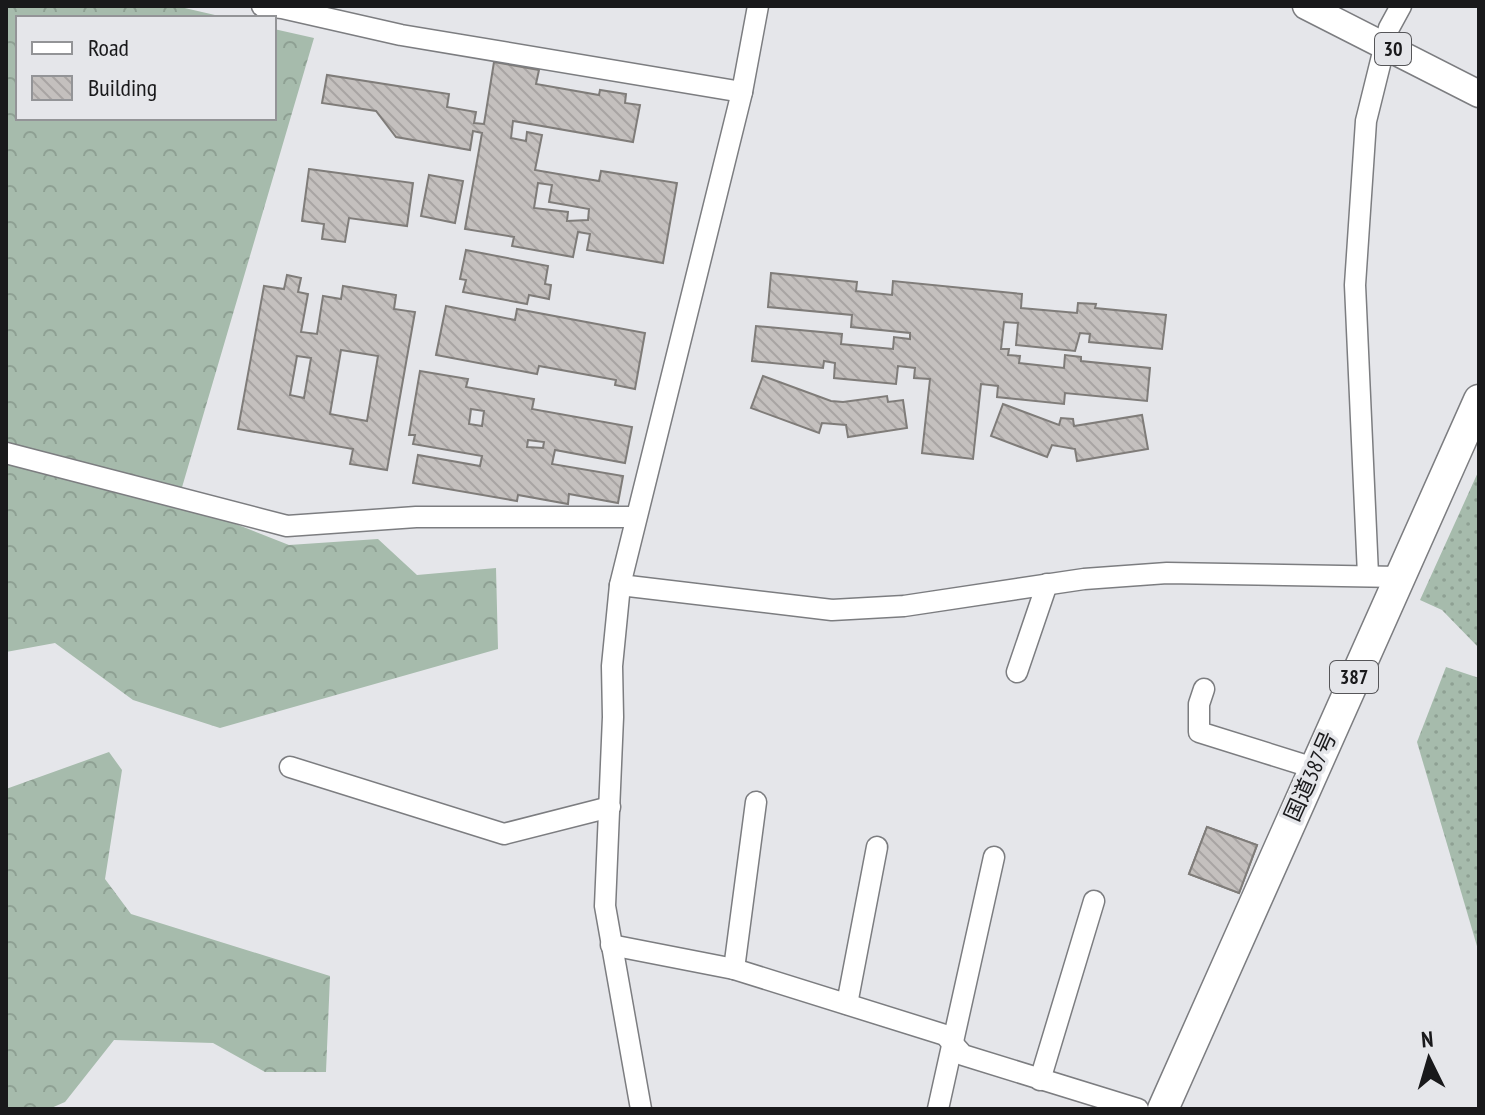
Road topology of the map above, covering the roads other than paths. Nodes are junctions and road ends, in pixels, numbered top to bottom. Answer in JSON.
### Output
{"nodes":[{"id":1,"x":262,"y":6,"type":"edge"},
{"id":2,"x":758,"y":6,"type":"edge"},
{"id":3,"x":1306,"y":6,"type":"edge"},
{"id":4,"x":1401,"y":6,"type":"edge"},
{"id":5,"x":1385,"y":44,"type":"junction"},
{"id":6,"x":742,"y":92,"type":"junction"},
{"id":7,"x":1479,"y":94,"type":"edge"},
{"id":8,"x":1479,"y":400,"type":"edge"},
{"id":9,"x":6,"y":453,"type":"edge"},
{"id":10,"x":636,"y":517,"type":"junction"},
{"id":11,"x":1368,"y":575,"type":"junction"},
{"id":12,"x":1399,"y":577,"type":"junction"},
{"id":13,"x":1047,"y":584,"type":"junction"},
{"id":14,"x":620,"y":585,"type":"junction"},
{"id":15,"x":1017,"y":672,"type":"dead end"},
{"id":16,"x":1204,"y":689,"type":"dead end"},
{"id":17,"x":290,"y":767,"type":"dead end"},
{"id":18,"x":1314,"y":768,"type":"junction"},
{"id":19,"x":756,"y":802,"type":"dead end"},
{"id":20,"x":610,"y":807,"type":"junction"},
{"id":21,"x":877,"y":847,"type":"dead end"},
{"id":22,"x":994,"y":857,"type":"dead end"},
{"id":23,"x":1094,"y":901,"type":"dead end"},
{"id":24,"x":611,"y":945,"type":"junction"},
{"id":25,"x":734,"y":969,"type":"junction"},
{"id":26,"x":847,"y":1004,"type":"junction"},
{"id":27,"x":953,"y":1045,"type":"junction"},
{"id":28,"x":1040,"y":1080,"type":"junction"},
{"id":29,"x":641,"y":1109,"type":"edge"},
{"id":30,"x":938,"y":1109,"type":"edge"},
{"id":31,"x":1138,"y":1109,"type":"edge"},
{"id":32,"x":1163,"y":1109,"type":"edge"}],
"edges":[{"from":1,"to":6,"type":"street"},
{"from":2,"to":6,"type":"street"},
{"from":3,"to":5,"type":"main road","number":"30"},
{"from":4,"to":5,"type":"street"},
{"from":5,"to":7,"type":"main road","number":"30"},
{"from":5,"to":11,"type":"street"},
{"from":6,"to":10,"type":"street"},
{"from":8,"to":12,"type":"highway","name":"国道387号","number":"387"},
{"from":9,"to":10,"type":"street"},
{"from":10,"to":14,"type":"street"},
{"from":11,"to":12,"type":"street"},
{"from":11,"to":13,"type":"street"},
{"from":12,"to":18,"type":"highway","name":"国道387号","number":"387"},
{"from":13,"to":14,"type":"street"},
{"from":13,"to":15,"type":"street"},
{"from":14,"to":20,"type":"street"},
{"from":16,"to":18,"type":"street"},
{"from":17,"to":20,"type":"street"},
{"from":18,"to":32,"type":"highway","name":"国道387号","number":"387"},
{"from":19,"to":25,"type":"street"},
{"from":20,"to":24,"type":"street"},
{"from":21,"to":26,"type":"street"},
{"from":22,"to":27,"type":"street"},
{"from":23,"to":28,"type":"street"},
{"from":24,"to":25,"type":"street"},
{"from":24,"to":29,"type":"street"},
{"from":25,"to":26,"type":"street"},
{"from":26,"to":27,"type":"street"},
{"from":27,"to":28,"type":"street"},
{"from":27,"to":30,"type":"street"},
{"from":28,"to":31,"type":"street"}]}
